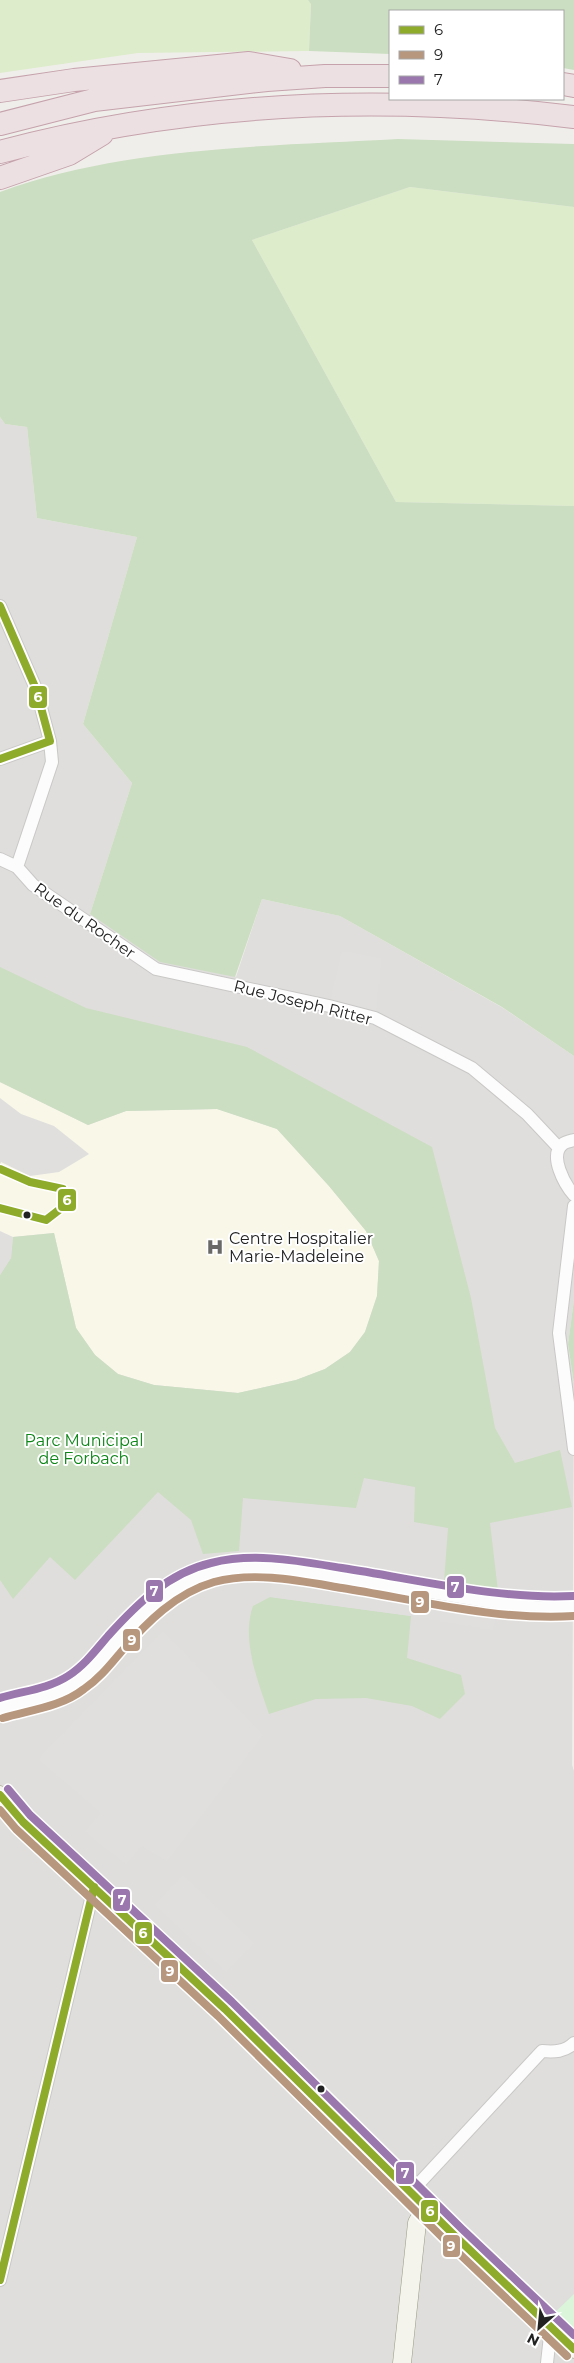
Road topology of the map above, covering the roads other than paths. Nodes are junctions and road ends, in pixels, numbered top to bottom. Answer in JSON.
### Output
{"nodes":[{"id":1,"x":325,"y":76,"type":"junction"},
{"id":2,"x":389,"y":76,"type":"edge"},
{"id":3,"x":0,"y":91,"type":"edge"},
{"id":4,"x":574,"y":117,"type":"edge"},
{"id":5,"x":0,"y":124,"type":"edge"},
{"id":6,"x":116,"y":126,"type":"junction"},
{"id":7,"x":0,"y":152,"type":"edge"},
{"id":8,"x":0,"y":178,"type":"edge"},
{"id":9,"x":0,"y":606,"type":"edge"},
{"id":10,"x":50,"y":741,"type":"junction"},
{"id":11,"x":0,"y":759,"type":"edge"},
{"id":12,"x":0,"y":859,"type":"edge"},
{"id":13,"x":17,"y":867,"type":"junction"},
{"id":14,"x":156,"y":969,"type":"joint"},
{"id":15,"x":574,"y":1140,"type":"edge"},
{"id":16,"x":559,"y":1148,"type":"junction"},
{"id":17,"x":574,"y":1195,"type":"edge"},
{"id":18,"x":574,"y":1206,"type":"edge"},
{"id":19,"x":574,"y":1449,"type":"edge"},
{"id":20,"x":574,"y":1606,"type":"edge"},
{"id":21,"x":0,"y":1708,"type":"edge"},
{"id":22,"x":0,"y":1795,"type":"edge"},
{"id":23,"x":94,"y":1887,"type":"junction"},
{"id":24,"x":574,"y":2043,"type":"edge"},
{"id":25,"x":411,"y":2192,"type":"junction"},
{"id":26,"x":426,"y":2207,"type":"junction"},
{"id":27,"x":0,"y":2280,"type":"edge"},
{"id":28,"x":551,"y":2328,"type":"junction"},
{"id":29,"x":574,"y":2349,"type":"edge"},
{"id":30,"x":402,"y":2363,"type":"edge"},
{"id":31,"x":547,"y":2363,"type":"edge"}],
"edges":[{"from":1,"to":2,"type":"highway"},
{"from":1,"to":3,"type":"highway"},
{"from":1,"to":5,"type":"highway"},
{"from":4,"to":6,"type":"highway"},
{"from":6,"to":7,"type":"highway"},
{"from":6,"to":8,"type":"highway"},
{"from":9,"to":10,"type":"street"},
{"from":10,"to":11,"type":"street"},
{"from":10,"to":13,"type":"street"},
{"from":12,"to":13,"type":"street","name":"Rue du Rocher"},
{"from":13,"to":14,"type":"street","name":"Rue du Rocher"},
{"from":14,"to":16,"type":"street","name":"Rue Joseph Ritter"},
{"from":15,"to":16,"type":"street"},
{"from":16,"to":17,"type":"street"},
{"from":18,"to":19,"type":"street"},
{"from":20,"to":21,"type":"street"},
{"from":22,"to":23,"type":"main road"},
{"from":23,"to":25,"type":"main road"},
{"from":23,"to":27,"type":"street"},
{"from":24,"to":25,"type":"street"},
{"from":25,"to":26,"type":"main road"},
{"from":26,"to":28,"type":"main road"},
{"from":26,"to":30,"type":"main road"},
{"from":28,"to":29,"type":"main road"},
{"from":28,"to":31,"type":"street"}]}
